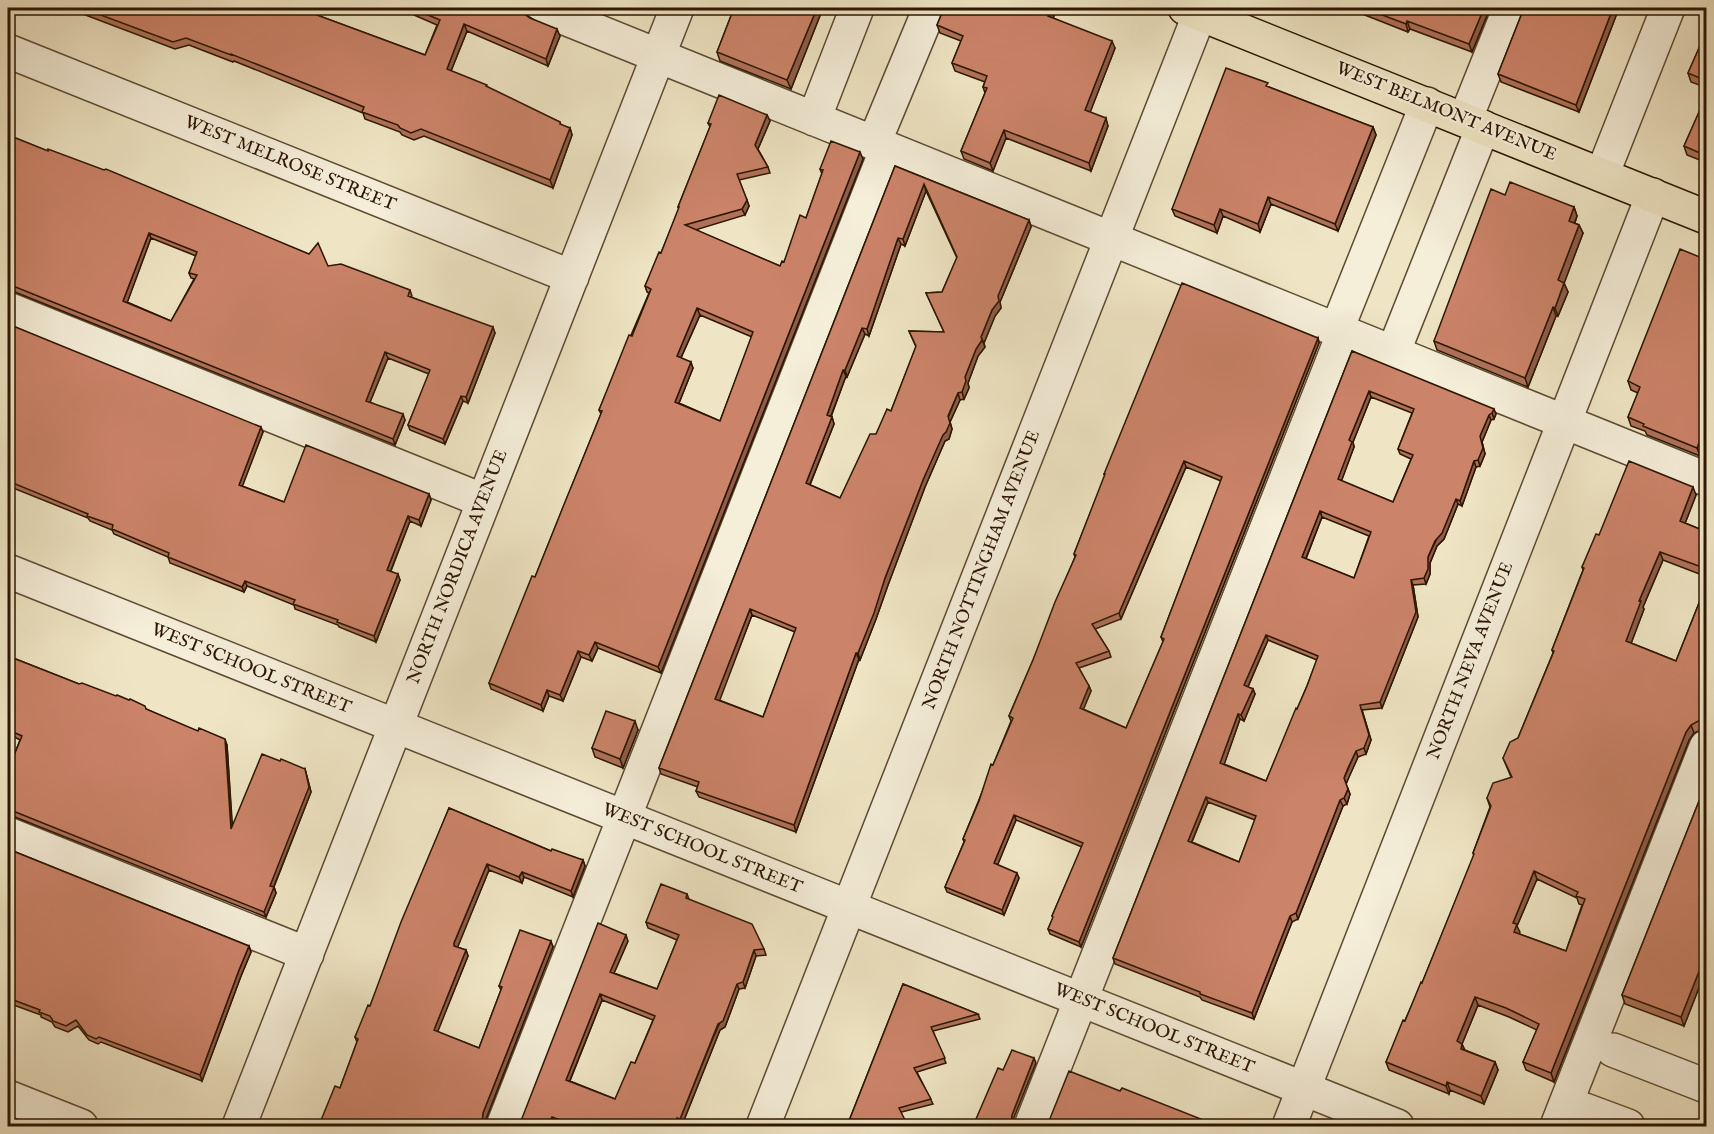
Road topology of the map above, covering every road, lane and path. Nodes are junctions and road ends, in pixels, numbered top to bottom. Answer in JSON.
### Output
{"nodes":[{"id":1,"x":540,"y":8,"type":"edge"},
{"id":2,"x":677,"y":8,"type":"edge"},
{"id":3,"x":857,"y":8,"type":"edge"},
{"id":4,"x":930,"y":8,"type":"edge"},
{"id":5,"x":1510,"y":8,"type":"edge"},
{"id":6,"x":1668,"y":8,"type":"edge"},
{"id":7,"x":1193,"y":10,"type":"edge"},
{"id":8,"x":8,"y":51,"type":"edge"},
{"id":9,"x":658,"y":56,"type":"junction"},
{"id":10,"x":1427,"y":104,"type":"junction"},
{"id":11,"x":814,"y":119,"type":"junction"},
{"id":12,"x":1474,"y":123,"type":"junction"},
{"id":13,"x":880,"y":145,"type":"junction"},
{"id":14,"x":1602,"y":175,"type":"junction"},
{"id":15,"x":1653,"y":195,"type":"junction"},
{"id":16,"x":1707,"y":217,"type":"edge"},
{"id":17,"x":1112,"y":238,"type":"junction"},
{"id":18,"x":572,"y":277,"type":"junction"},
{"id":19,"x":8,"y":309,"type":"edge"},
{"id":20,"x":1341,"y":330,"type":"junction"},
{"id":21,"x":1393,"y":353,"type":"junction"},
{"id":22,"x":1565,"y":422,"type":"junction"},
{"id":23,"x":1707,"y":479,"type":"edge"},
{"id":24,"x":484,"y":501,"type":"junction"},
{"id":25,"x":8,"y":571,"type":"edge"},
{"id":26,"x":396,"y":726,"type":"junction"},
{"id":27,"x":1707,"y":747,"type":"edge"},
{"id":28,"x":624,"y":818,"type":"junction"},
{"id":29,"x":8,"y":834,"type":"edge"},
{"id":30,"x":849,"y":907,"type":"junction"},
{"id":31,"x":307,"y":954,"type":"junction"},
{"id":32,"x":1081,"y":1000,"type":"junction"},
{"id":33,"x":1613,"y":1050,"type":"dead end"},
{"id":34,"x":1707,"y":1086,"type":"edge"},
{"id":35,"x":1304,"y":1089,"type":"junction"},
{"id":36,"x":8,"y":1097,"type":"edge"},
{"id":37,"x":1586,"y":1110,"type":"dead end"},
{"id":38,"x":81,"y":1126,"type":"edge"},
{"id":39,"x":239,"y":1126,"type":"edge"},
{"id":40,"x":502,"y":1126,"type":"edge"},
{"id":41,"x":763,"y":1126,"type":"edge"},
{"id":42,"x":1031,"y":1126,"type":"edge"},
{"id":43,"x":1289,"y":1126,"type":"edge"},
{"id":44,"x":1397,"y":1126,"type":"edge"},
{"id":45,"x":1557,"y":1126,"type":"edge"},
{"id":46,"x":1628,"y":1126,"type":"edge"}],
"edges":[{"from":1,"to":9,"type":"street"},
{"from":2,"to":9,"type":"street","name":"NORTH NORDICA AVENUE"},
{"from":3,"to":11,"type":"street"},
{"from":4,"to":13,"type":"street"},
{"from":5,"to":12,"type":"street"},
{"from":6,"to":14,"type":"street"},
{"from":7,"to":10,"type":"main road","name":"WEST BELMONT AVENUE"},
{"from":7,"to":17,"type":"street","name":"NORTH NOTTINGHAM AVENUE"},
{"from":8,"to":18,"type":"street","name":"WEST MELROSE STREET"},
{"from":9,"to":11,"type":"street"},
{"from":9,"to":18,"type":"street","name":"NORTH NORDICA AVENUE"},
{"from":10,"to":12,"type":"main road","name":"WEST BELMONT AVENUE"},
{"from":10,"to":20,"type":"street"},
{"from":11,"to":13,"type":"street"},
{"from":12,"to":14,"type":"main road","name":"WEST BELMONT AVENUE"},
{"from":12,"to":21,"type":"street"},
{"from":13,"to":17,"type":"street"},
{"from":13,"to":28,"type":"street"},
{"from":14,"to":15,"type":"main road","name":"WEST BELMONT AVENUE"},
{"from":15,"to":16,"type":"main road","name":"WEST BELMONT AVENUE"},
{"from":15,"to":22,"type":"street","name":"NORTH NEVA AVENUE"},
{"from":17,"to":20,"type":"street"},
{"from":17,"to":30,"type":"street","name":"NORTH NOTTINGHAM AVENUE"},
{"from":18,"to":24,"type":"street","name":"NORTH NORDICA AVENUE"},
{"from":19,"to":24,"type":"street"},
{"from":20,"to":21,"type":"street"},
{"from":20,"to":32,"type":"street"},
{"from":21,"to":22,"type":"street"},
{"from":22,"to":23,"type":"street"},
{"from":22,"to":35,"type":"street","name":"NORTH NEVA AVENUE"},
{"from":24,"to":26,"type":"street","name":"NORTH NORDICA AVENUE"},
{"from":25,"to":26,"type":"street","name":"WEST SCHOOL STREET"},
{"from":26,"to":28,"type":"street","name":"WEST SCHOOL STREET"},
{"from":26,"to":31,"type":"street","name":"NORTH NORDICA AVENUE"},
{"from":27,"to":45,"type":"street"},
{"from":28,"to":30,"type":"street","name":"WEST SCHOOL STREET"},
{"from":28,"to":40,"type":"street"},
{"from":29,"to":31,"type":"street"},
{"from":30,"to":32,"type":"street","name":"WEST SCHOOL STREET"},
{"from":30,"to":41,"type":"street","name":"NORTH NOTTINGHAM AVENUE"},
{"from":31,"to":39,"type":"street","name":"NORTH NORDICA AVENUE"},
{"from":32,"to":35,"type":"street","name":"WEST SCHOOL STREET"},
{"from":32,"to":42,"type":"street"},
{"from":33,"to":34,"type":"street"},
{"from":35,"to":43,"type":"street","name":"NORTH NEVA AVENUE"},
{"from":35,"to":44,"type":"street","name":"WEST SCHOOL STREET"},
{"from":36,"to":38,"type":"street"},
{"from":37,"to":46,"type":"street"}]}
